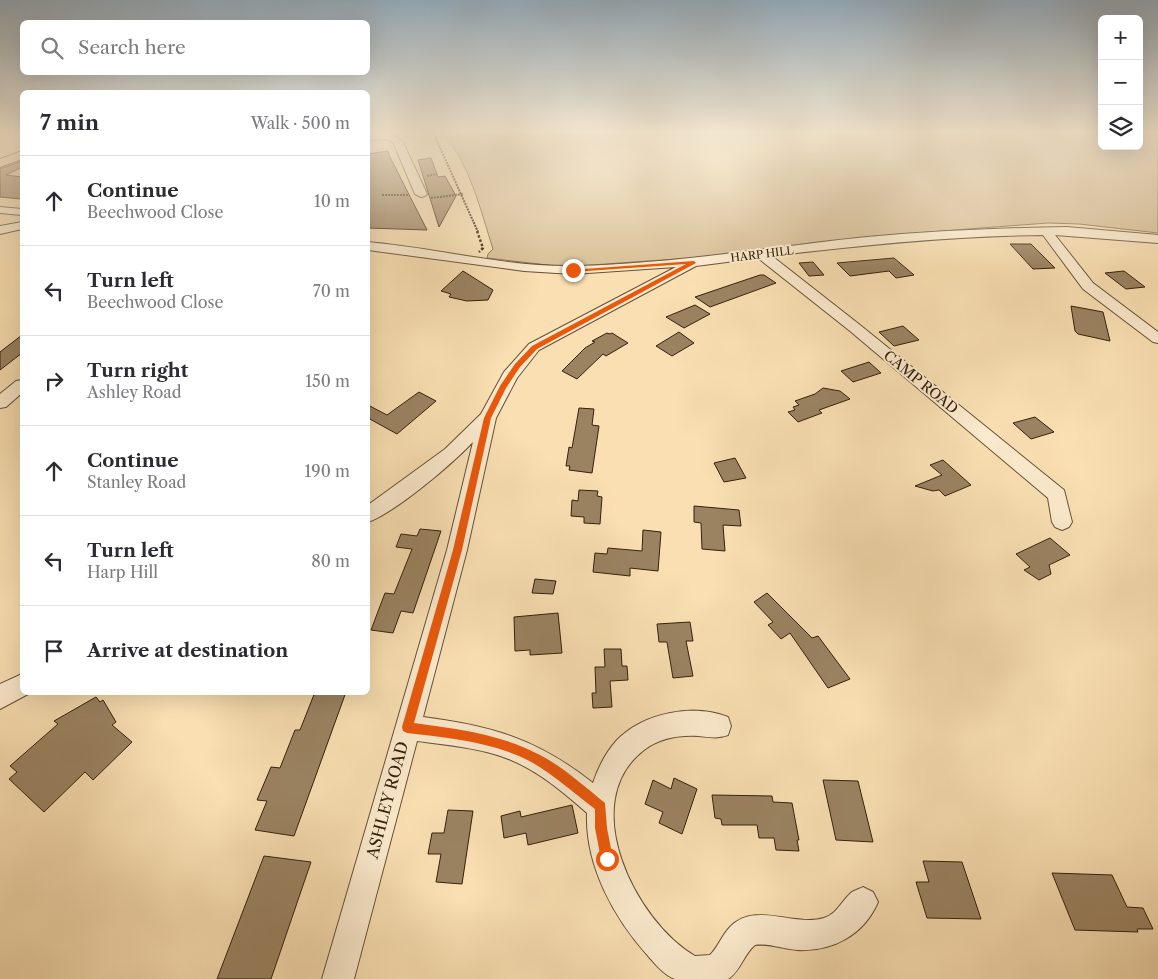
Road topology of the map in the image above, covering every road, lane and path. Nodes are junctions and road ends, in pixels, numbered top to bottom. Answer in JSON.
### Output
{"nodes":[{"id":1,"x":414,"y":178,"type":"edge"},
{"id":2,"x":455,"y":178,"type":"edge"},
{"id":3,"x":421,"y":194,"type":"junction"},
{"id":4,"x":463,"y":194,"type":"junction"},
{"id":5,"x":382,"y":195,"type":"dead end"},
{"id":6,"x":0,"y":210,"type":"edge"},
{"id":7,"x":20,"y":212,"type":"edge"},
{"id":8,"x":20,"y":226,"type":"edge"},
{"id":9,"x":0,"y":230,"type":"edge"},
{"id":10,"x":1046,"y":231,"type":"junction"},
{"id":11,"x":1158,"y":239,"type":"edge"},
{"id":12,"x":370,"y":246,"type":"edge"},
{"id":13,"x":762,"y":254,"type":"junction"},
{"id":14,"x":474,"y":259,"type":"junction"},
{"id":15,"x":694,"y":262,"type":"junction"},
{"id":16,"x":1158,"y":338,"type":"edge"},
{"id":17,"x":20,"y":387,"type":"edge"},
{"id":18,"x":0,"y":403,"type":"edge"},
{"id":19,"x":488,"y":418,"type":"junction"},
{"id":20,"x":456,"y":449,"type":"junction"},
{"id":21,"x":480,"y":455,"type":"junction"},
{"id":22,"x":370,"y":513,"type":"edge"},
{"id":23,"x":1062,"y":522,"type":"dead end"},
{"id":24,"x":20,"y":686,"type":"edge"},
{"id":25,"x":0,"y":697,"type":"edge"},
{"id":26,"x":719,"y":726,"type":"dead end"},
{"id":27,"x":407,"y":727,"type":"junction"},
{"id":28,"x":601,"y":807,"type":"junction"},
{"id":29,"x":863,"y":902,"type":"dead end"},
{"id":30,"x":338,"y":979,"type":"edge"}],
"edges":[{"from":1,"to":3,"type":"street"},
{"from":2,"to":4,"type":"path"},
{"from":3,"to":4,"type":"path"},
{"from":3,"to":5,"type":"path"},
{"from":4,"to":14,"type":"path"},
{"from":6,"to":7,"type":"street"},
{"from":8,"to":9,"type":"street"},
{"from":10,"to":11,"type":"street","name":"HARP HILL"},
{"from":10,"to":13,"type":"street","name":"HARP HILL"},
{"from":10,"to":16,"type":"street"},
{"from":12,"to":14,"type":"street","name":"HARP HILL"},
{"from":13,"to":15,"type":"street","name":"HARP HILL"},
{"from":13,"to":23,"type":"street","name":"CAMP ROAD"},
{"from":14,"to":15,"type":"street","name":"HARP HILL"},
{"from":15,"to":19,"type":"street"},
{"from":17,"to":18,"type":"street"},
{"from":19,"to":20,"type":"street"},
{"from":19,"to":21,"type":"street","name":"ASHLEY ROAD"},
{"from":20,"to":21,"type":"street"},
{"from":20,"to":22,"type":"street"},
{"from":21,"to":27,"type":"street","name":"ASHLEY ROAD"},
{"from":24,"to":25,"type":"street"},
{"from":26,"to":28,"type":"street"},
{"from":27,"to":28,"type":"street"},
{"from":27,"to":30,"type":"street","name":"ASHLEY ROAD"},
{"from":28,"to":29,"type":"street"}]}
